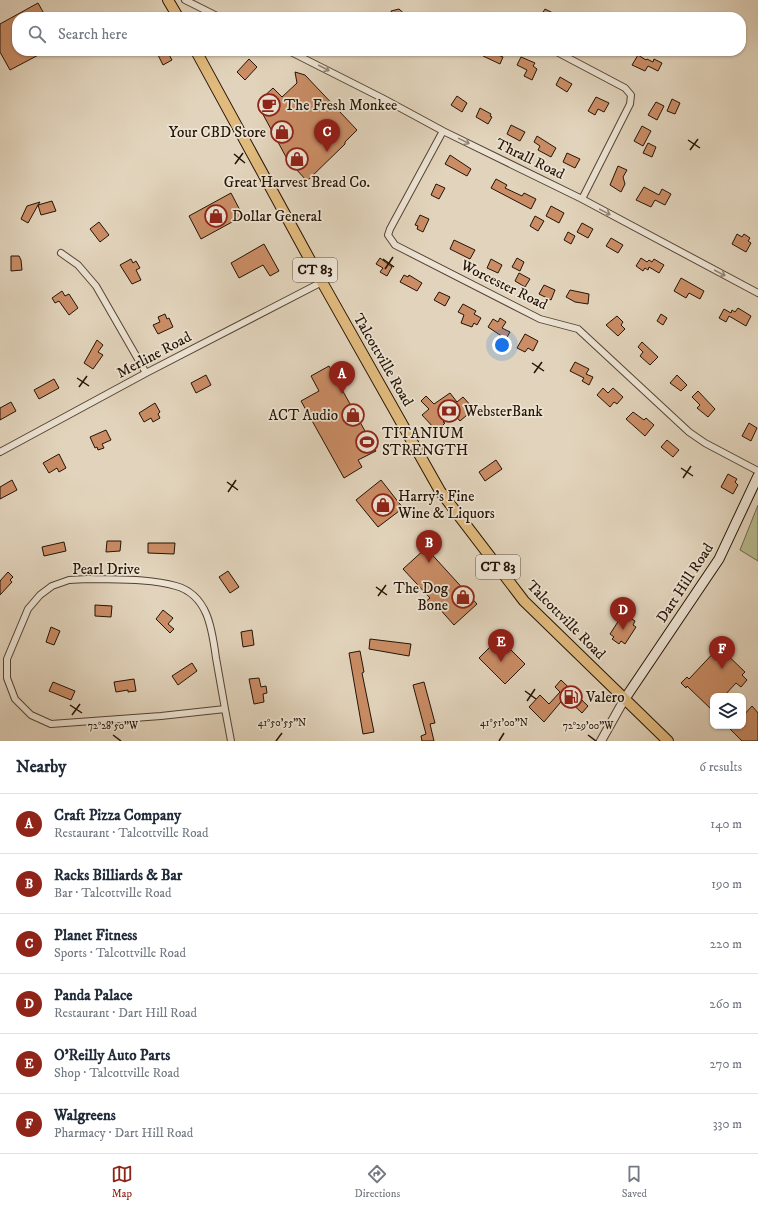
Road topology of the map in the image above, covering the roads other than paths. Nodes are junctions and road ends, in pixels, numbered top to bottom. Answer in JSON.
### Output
{"nodes":[{"id":1,"x":168,"y":0,"type":"edge"},
{"id":2,"x":185,"y":0,"type":"edge"},
{"id":3,"x":175,"y":12,"type":"edge"},
{"id":4,"x":209,"y":12,"type":"edge"},
{"id":5,"x":199,"y":56,"type":"edge"},
{"id":6,"x":299,"y":56,"type":"edge"},
{"id":7,"x":564,"y":56,"type":"edge"},
{"id":8,"x":443,"y":131,"type":"junction"},
{"id":9,"x":582,"y":199,"type":"junction"},
{"id":10,"x":62,"y":253,"type":"dead end"},
{"id":11,"x":322,"y":282,"type":"junction"},
{"id":12,"x":758,"y":293,"type":"edge"},
{"id":13,"x":146,"y":373,"type":"junction"},
{"id":14,"x":0,"y":452,"type":"edge"},
{"id":15,"x":758,"y":471,"type":"edge"},
{"id":16,"x":758,"y":476,"type":"edge"},
{"id":17,"x":624,"y":700,"type":"junction"},
{"id":18,"x":225,"y":709,"type":"junction"},
{"id":19,"x":231,"y":741,"type":"edge"},
{"id":20,"x":601,"y":741,"type":"edge"},
{"id":21,"x":668,"y":741,"type":"edge"}],
"edges":[{"from":1,"to":3,"type":"main road"},
{"from":2,"to":4,"type":"street"},
{"from":5,"to":11,"type":"main road","name":"Talcottville Road","number":"CT 83"},
{"from":6,"to":8,"type":"street","name":"Thrall Road","one_way":true},
{"from":7,"to":9,"type":"street"},
{"from":8,"to":9,"type":"street","name":"Thrall Road","one_way":true},
{"from":8,"to":15,"type":"street","name":"Worcester Road"},
{"from":9,"to":12,"type":"street","name":"Thrall Road","one_way":true},
{"from":10,"to":13,"type":"street"},
{"from":11,"to":13,"type":"street","name":"Merline Road"},
{"from":11,"to":17,"type":"main road","name":"Talcottville Road","number":"CT 83"},
{"from":13,"to":14,"type":"street","name":"Merline Road"},
{"from":16,"to":17,"type":"main road","name":"Dart Hill Road"},
{"from":17,"to":20,"type":"street"},
{"from":17,"to":21,"type":"main road","name":"Talcottville Road","number":"CT 83"},
{"from":18,"to":18,"type":"street","name":"Pearl Drive"},
{"from":18,"to":19,"type":"street","name":"Pearl Drive"}]}
